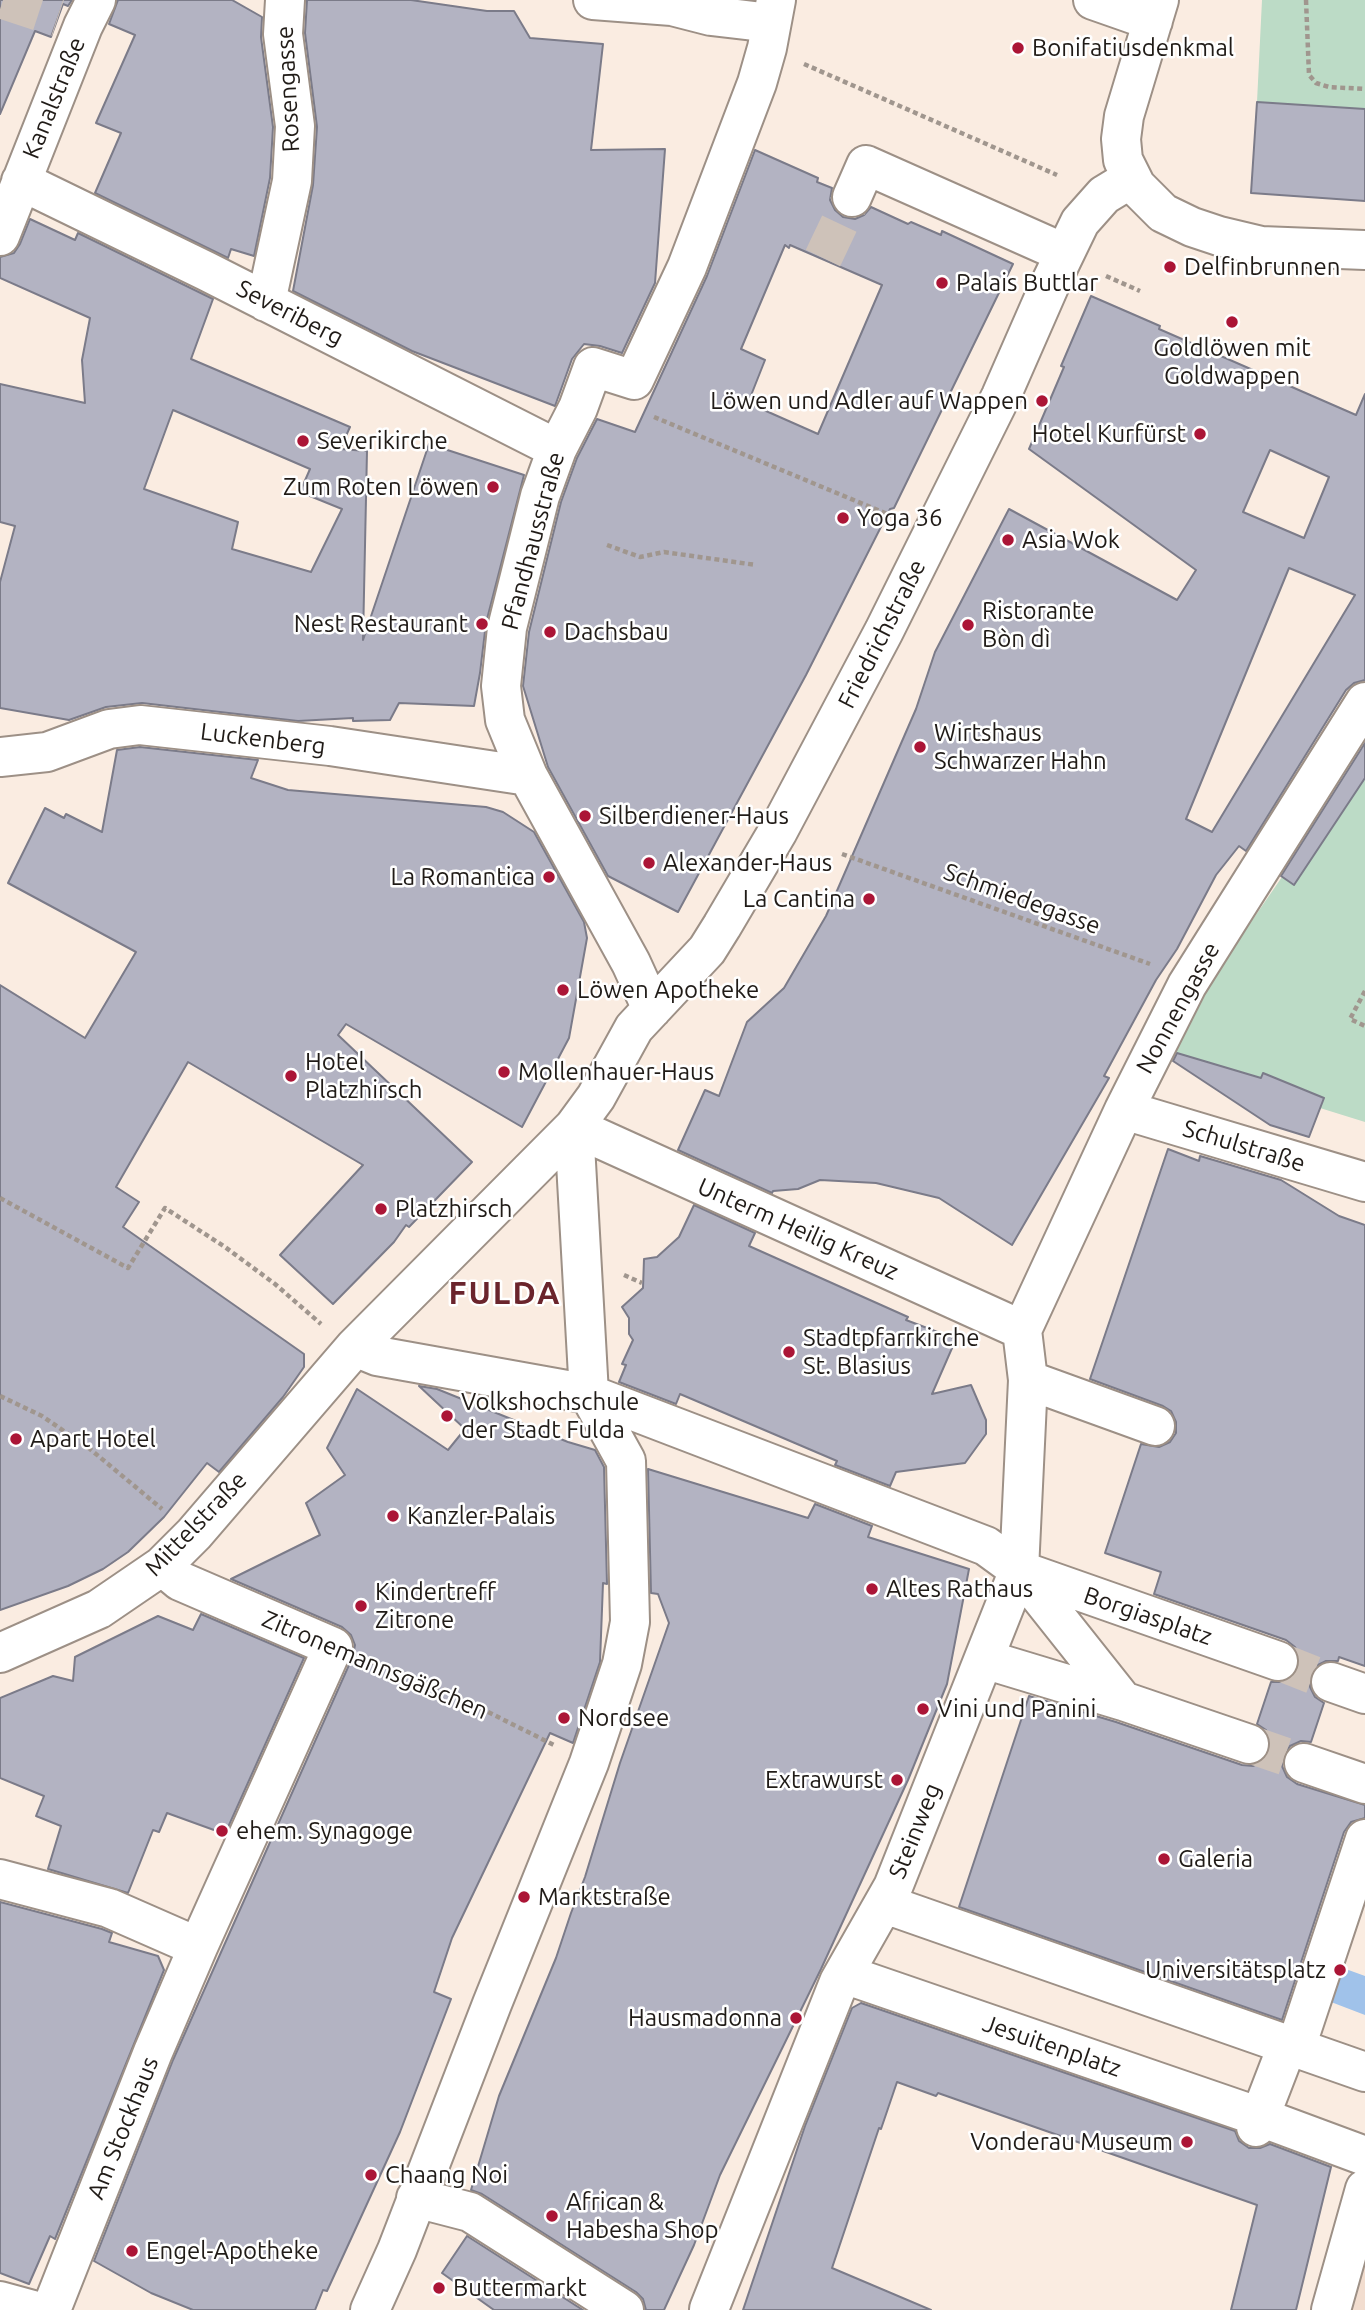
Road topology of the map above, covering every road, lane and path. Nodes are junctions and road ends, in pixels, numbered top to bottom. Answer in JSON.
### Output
{"nodes":[{"id":1,"x":285,"y":0,"type":"edge"},
{"id":2,"x":593,"y":0,"type":"edge"},
{"id":3,"x":1093,"y":0,"type":"edge"},
{"id":4,"x":1306,"y":0,"type":"edge"},
{"id":5,"x":1156,"y":11,"type":"edge"},
{"id":6,"x":79,"y":15,"type":"edge"},
{"id":7,"x":772,"y":24,"type":"edge"},
{"id":8,"x":1365,"y":89,"type":"edge"},
{"id":9,"x":1057,"y":175,"type":"dead end"},
{"id":10,"x":1132,"y":178,"type":"junction"},
{"id":11,"x":21,"y":181,"type":"junction"},
{"id":12,"x":852,"y":197,"type":"tunnel mouth"},
{"id":13,"x":0,"y":236,"type":"edge"},
{"id":14,"x":1365,"y":250,"type":"edge"},
{"id":15,"x":1064,"y":253,"type":"junction"},
{"id":16,"x":1105,"y":276,"type":"dead end"},
{"id":17,"x":1140,"y":291,"type":"dead end"},
{"id":18,"x":266,"y":302,"type":"junction"},
{"id":19,"x":661,"y":420,"type":"dead end"},
{"id":20,"x":556,"y":449,"type":"junction"},
{"id":21,"x":892,"y":516,"type":"dead end"},
{"id":22,"x":607,"y":545,"type":"dead end"},
{"id":23,"x":756,"y":565,"type":"dead end"},
{"id":24,"x":1365,"y":702,"type":"edge"},
{"id":25,"x":0,"y":757,"type":"edge"},
{"id":26,"x":528,"y":776,"type":"junction"},
{"id":27,"x":842,"y":853,"type":"dead end"},
{"id":28,"x":1187,"y":985,"type":"junction"},
{"id":29,"x":1365,"y":990,"type":"edge"},
{"id":30,"x":652,"y":1009,"type":"junction"},
{"id":31,"x":1365,"y":1026,"type":"edge"},
{"id":32,"x":1124,"y":1110,"type":"junction"},
{"id":33,"x":574,"y":1127,"type":"junction"},
{"id":34,"x":1365,"y":1182,"type":"edge"},
{"id":35,"x":0,"y":1198,"type":"edge"},
{"id":36,"x":1022,"y":1330,"type":"junction"},
{"id":37,"x":340,"y":1337,"type":"junction"},
{"id":38,"x":1028,"y":1380,"type":"junction"},
{"id":39,"x":589,"y":1394,"type":"junction"},
{"id":40,"x":0,"y":1396,"type":"edge"},
{"id":41,"x":1155,"y":1426,"type":"dead end"},
{"id":42,"x":169,"y":1515,"type":"dead end"},
{"id":43,"x":162,"y":1566,"type":"junction"},
{"id":44,"x":1019,"y":1570,"type":"junction"},
{"id":45,"x":332,"y":1647,"type":"junction"},
{"id":46,"x":0,"y":1653,"type":"edge"},
{"id":47,"x":984,"y":1659,"type":"junction"},
{"id":48,"x":1278,"y":1661,"type":"tunnel mouth"},
{"id":49,"x":1123,"y":1702,"type":"junction"},
{"id":50,"x":1250,"y":1744,"type":"tunnel mouth"},
{"id":51,"x":589,"y":1763,"type":"junction"},
{"id":52,"x":1304,"y":1763,"type":"tunnel mouth"},
{"id":53,"x":1365,"y":1784,"type":"edge"},
{"id":54,"x":1365,"y":1839,"type":"edge"},
{"id":55,"x":0,"y":1879,"type":"edge"},
{"id":56,"x":885,"y":1903,"type":"junction"},
{"id":57,"x":198,"y":1947,"type":"junction"},
{"id":58,"x":844,"y":1974,"type":"junction"},
{"id":59,"x":1292,"y":2045,"type":"junction"},
{"id":60,"x":1365,"y":2072,"type":"edge"},
{"id":61,"x":1258,"y":2122,"type":"junction"},
{"id":62,"x":1365,"y":2156,"type":"edge"},
{"id":63,"x":1365,"y":2189,"type":"edge"},
{"id":64,"x":416,"y":2198,"type":"junction"},
{"id":65,"x":0,"y":2301,"type":"edge"},
{"id":66,"x":33,"y":2310,"type":"edge"},
{"id":67,"x":51,"y":2310,"type":"edge"},
{"id":68,"x":370,"y":2310,"type":"edge"},
{"id":69,"x":624,"y":2310,"type":"edge"},
{"id":70,"x":710,"y":2310,"type":"edge"},
{"id":71,"x":1331,"y":2310,"type":"edge"}],
"edges":[{"from":1,"to":18,"type":"street","name":"Rosengasse"},
{"from":2,"to":7,"type":"street"},
{"from":3,"to":5,"type":"street"},
{"from":4,"to":8,"type":"path"},
{"from":5,"to":10,"type":"street"},
{"from":6,"to":11,"type":"street","name":"Kanalstraße"},
{"from":7,"to":9,"type":"path"},
{"from":7,"to":20,"type":"street","name":"Pfandhausstraße"},
{"from":10,"to":14,"type":"street"},
{"from":10,"to":15,"type":"street","name":"Friedrichstraße"},
{"from":11,"to":13,"type":"street","name":"Kanalstraße"},
{"from":11,"to":18,"type":"street","name":"Severiberg"},
{"from":12,"to":15,"type":"street"},
{"from":15,"to":30,"type":"street","name":"Friedrichstraße"},
{"from":16,"to":17,"type":"path"},
{"from":18,"to":20,"type":"street","name":"Severiberg"},
{"from":19,"to":21,"type":"path"},
{"from":20,"to":26,"type":"street","name":"Pfandhausstraße"},
{"from":22,"to":23,"type":"path"},
{"from":24,"to":28,"type":"street","name":"Nonnengasse"},
{"from":25,"to":26,"type":"street","name":"Luckenberg"},
{"from":26,"to":30,"type":"street","name":"Pfandhausstraße"},
{"from":27,"to":28,"type":"path","name":"Schmiedegasse"},
{"from":28,"to":32,"type":"street","name":"Nonnengasse"},
{"from":29,"to":31,"type":"path"},
{"from":30,"to":33,"type":"street"},
{"from":32,"to":34,"type":"street","name":"Schulstraße"},
{"from":32,"to":36,"type":"street","name":"Nonnengasse"},
{"from":33,"to":36,"type":"street","name":"Unterm Heilig Kreuz"},
{"from":33,"to":37,"type":"street"},
{"from":33,"to":39,"type":"street"},
{"from":35,"to":37,"type":"path"},
{"from":36,"to":38,"type":"street","name":"Steinweg"},
{"from":37,"to":39,"type":"street"},
{"from":37,"to":43,"type":"street","name":"Mittelstraße"},
{"from":38,"to":41,"type":"street"},
{"from":38,"to":44,"type":"street","name":"Steinweg"},
{"from":39,"to":44,"type":"street","name":"Borgiasplatz"},
{"from":39,"to":51,"type":"street"},
{"from":40,"to":42,"type":"path"},
{"from":43,"to":45,"type":"street","name":"Zitronemannsgäßchen"},
{"from":43,"to":46,"type":"street","name":"Mittelstraße"},
{"from":44,"to":47,"type":"street","name":"Steinweg"},
{"from":44,"to":48,"type":"street","name":"Borgiasplatz"},
{"from":44,"to":49,"type":"street","name":"Borgiasplatz"},
{"from":45,"to":51,"type":"path","name":"Zitronemannsgäßchen"},
{"from":45,"to":57,"type":"street","name":"Am Stockhaus"},
{"from":47,"to":49,"type":"street"},
{"from":47,"to":56,"type":"street","name":"Steinweg"},
{"from":49,"to":50,"type":"street"},
{"from":51,"to":64,"type":"street"},
{"from":52,"to":53,"type":"street"},
{"from":54,"to":59,"type":"street"},
{"from":55,"to":57,"type":"street"},
{"from":56,"to":58,"type":"street","name":"Steinweg"},
{"from":56,"to":59,"type":"street"},
{"from":57,"to":67,"type":"street","name":"Am Stockhaus"},
{"from":58,"to":61,"type":"street","name":"Jesuitenplatz"},
{"from":58,"to":70,"type":"street","name":"Steinweg"},
{"from":59,"to":60,"type":"street"},
{"from":59,"to":61,"type":"street"},
{"from":61,"to":62,"type":"street","name":"Jesuitenplatz"},
{"from":63,"to":71,"type":"street"},
{"from":64,"to":68,"type":"street"},
{"from":64,"to":69,"type":"street"},
{"from":65,"to":66,"type":"street"}]}
